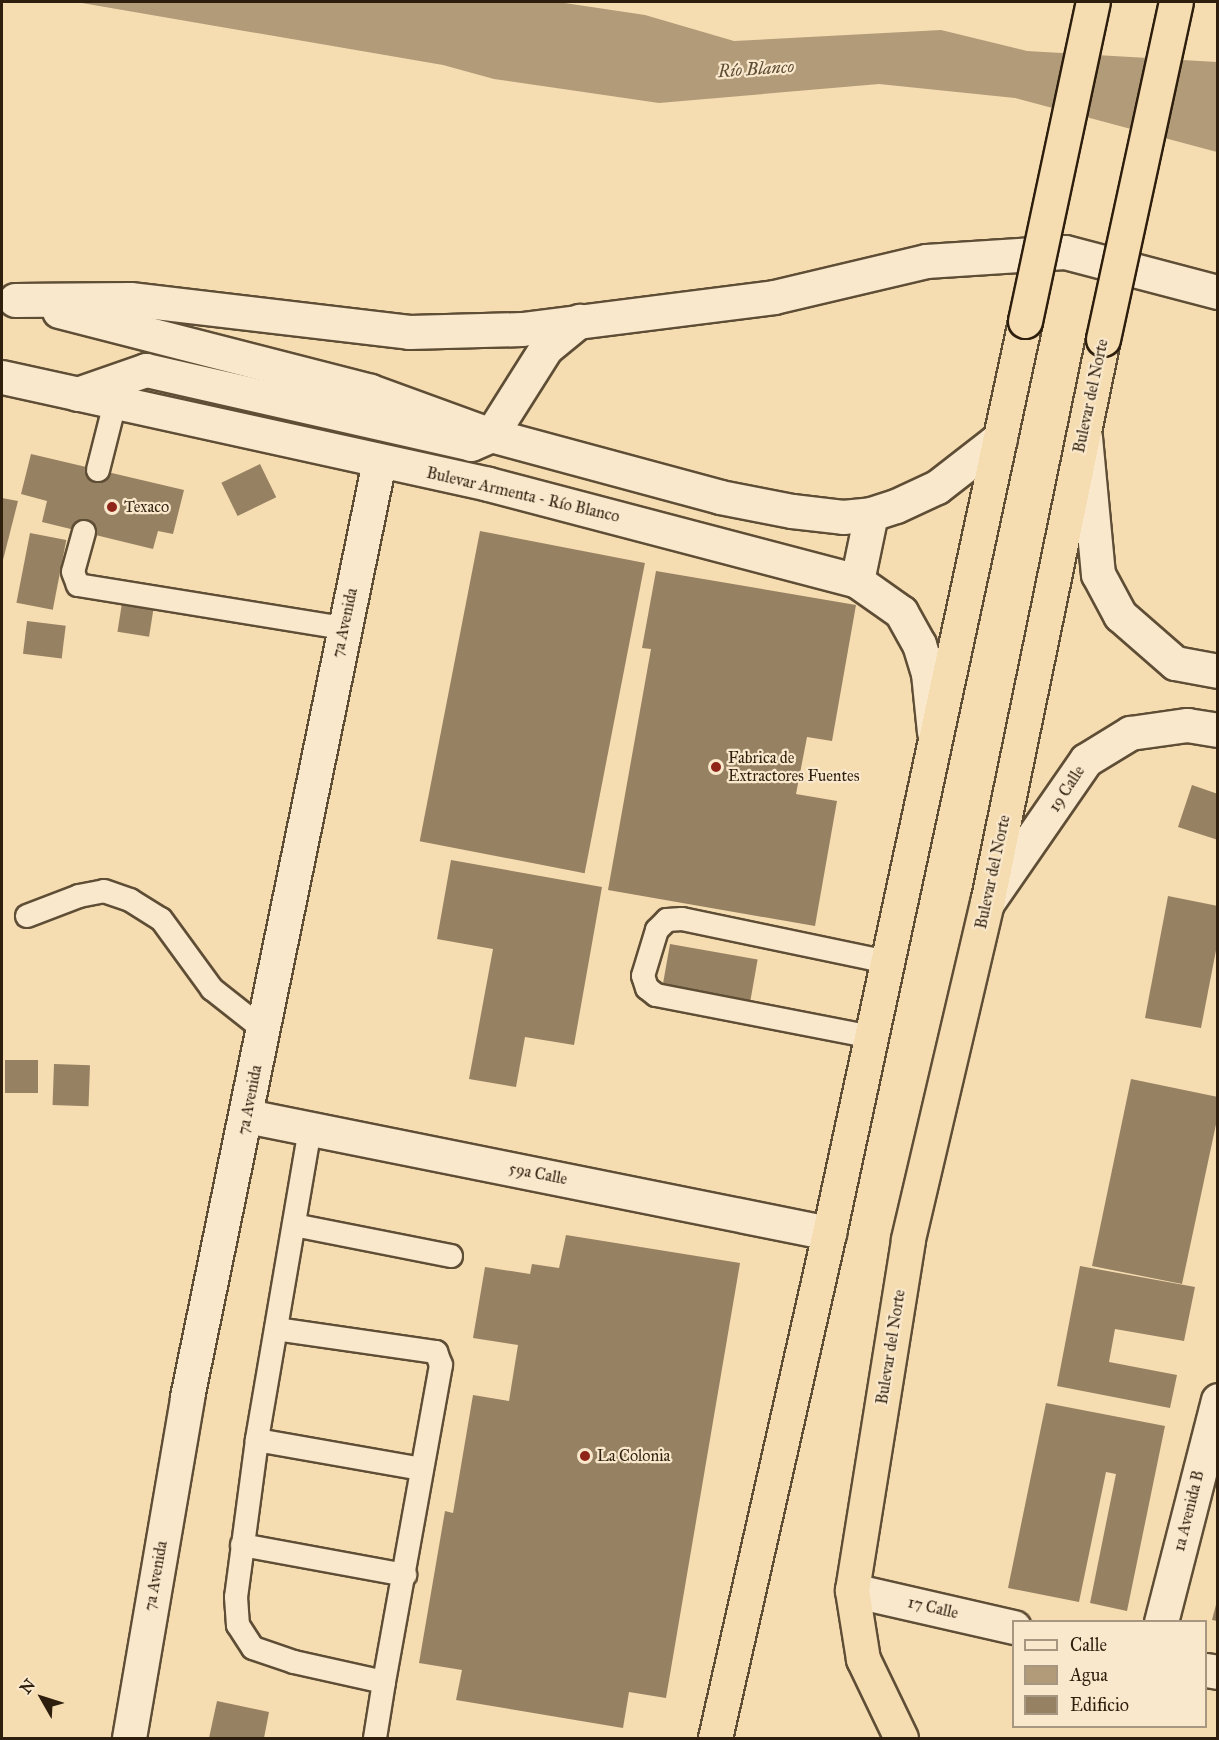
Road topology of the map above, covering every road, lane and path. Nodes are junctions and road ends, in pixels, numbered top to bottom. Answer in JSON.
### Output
{"nodes":[{"id":1,"x":1093,"y":2,"type":"edge"},
{"id":2,"x":1176,"y":2,"type":"edge"},
{"id":3,"x":1218,"y":292,"type":"edge"},
{"id":4,"x":8,"y":298,"type":"edge"},
{"id":5,"x":579,"y":321,"type":"junction"},
{"id":6,"x":2,"y":377,"type":"edge"},
{"id":7,"x":77,"y":394,"type":"junction"},
{"id":8,"x":115,"y":403,"type":"junction"},
{"id":9,"x":1084,"y":430,"type":"junction"},
{"id":10,"x":491,"y":435,"type":"junction"},
{"id":11,"x":1000,"y":438,"type":"junction"},
{"id":12,"x":379,"y":462,"type":"junction"},
{"id":13,"x":98,"y":470,"type":"dead end"},
{"id":14,"x":871,"y":514,"type":"junction"},
{"id":15,"x":84,"y":532,"type":"dead end"},
{"id":16,"x":857,"y":581,"type":"junction"},
{"id":17,"x":344,"y":628,"type":"junction"},
{"id":18,"x":1218,"y":671,"type":"edge"},
{"id":19,"x":1218,"y":730,"type":"edge"},
{"id":20,"x":935,"y":742,"type":"junction"},
{"id":21,"x":987,"y":903,"type":"junction"},
{"id":22,"x":27,"y":916,"type":"dead end"},
{"id":23,"x":888,"y":962,"type":"junction"},
{"id":24,"x":264,"y":1030,"type":"junction"},
{"id":25,"x":872,"y":1037,"type":"junction"},
{"id":26,"x":247,"y":1116,"type":"junction"},
{"id":27,"x":310,"y":1129,"type":"junction"},
{"id":28,"x":294,"y":1225,"type":"junction"},
{"id":29,"x":829,"y":1233,"type":"junction"},
{"id":30,"x":451,"y":1256,"type":"dead end"},
{"id":31,"x":276,"y":1329,"type":"junction"},
{"id":32,"x":1218,"y":1400,"type":"edge"},
{"id":33,"x":257,"y":1440,"type":"junction"},
{"id":34,"x":421,"y":1470,"type":"junction"},
{"id":35,"x":242,"y":1545,"type":"junction"},
{"id":36,"x":405,"y":1575,"type":"junction"},
{"id":37,"x":852,"y":1590,"type":"junction"},
{"id":38,"x":1162,"y":1620,"type":"edge"},
{"id":39,"x":1012,"y":1627,"type":"edge"},
{"id":40,"x":384,"y":1682,"type":"junction"},
{"id":41,"x":129,"y":1738,"type":"edge"},
{"id":42,"x":375,"y":1738,"type":"edge"},
{"id":43,"x":715,"y":1738,"type":"edge"},
{"id":44,"x":901,"y":1738,"type":"edge"}],
"edges":[{"from":1,"to":11,"type":"highway","bridge":true},
{"from":2,"to":9,"type":"highway","name":"Bulevar del Norte","bridge":true},
{"from":3,"to":5,"type":"street"},
{"from":4,"to":5,"type":"street"},
{"from":4,"to":10,"type":"street"},
{"from":5,"to":10,"type":"street"},
{"from":6,"to":7,"type":"street","name":"Bulevar Armenta - Río Blanco"},
{"from":7,"to":8,"type":"street","name":"Bulevar Armenta - Río Blanco"},
{"from":7,"to":10,"type":"street"},
{"from":8,"to":12,"type":"street","name":"Bulevar Armenta - Río Blanco"},
{"from":8,"to":13,"type":"lane"},
{"from":9,"to":18,"type":"street"},
{"from":9,"to":21,"type":"highway","name":"Bulevar del Norte"},
{"from":10,"to":14,"type":"street"},
{"from":11,"to":14,"type":"street"},
{"from":11,"to":20,"type":"highway"},
{"from":12,"to":16,"type":"street","name":"Bulevar Armenta - Río Blanco"},
{"from":12,"to":17,"type":"street","name":"7a Avenida"},
{"from":14,"to":16,"type":"street"},
{"from":15,"to":17,"type":"lane"},
{"from":16,"to":20,"type":"street","name":"Bulevar Armenta - Río Blanco"},
{"from":17,"to":24,"type":"street","name":"7a Avenida"},
{"from":19,"to":21,"type":"street","name":"19 Calle"},
{"from":20,"to":23,"type":"highway"},
{"from":21,"to":37,"type":"highway","name":"Bulevar del Norte"},
{"from":22,"to":24,"type":"lane"},
{"from":23,"to":25,"type":"highway"},
{"from":23,"to":25,"type":"lane"},
{"from":24,"to":26,"type":"street","name":"7a Avenida"},
{"from":25,"to":29,"type":"highway"},
{"from":26,"to":27,"type":"street","name":"59a Calle"},
{"from":26,"to":41,"type":"street","name":"7a Avenida"},
{"from":27,"to":28,"type":"lane"},
{"from":27,"to":29,"type":"street","name":"59a Calle"},
{"from":28,"to":30,"type":"lane"},
{"from":28,"to":31,"type":"lane"},
{"from":29,"to":43,"type":"highway"},
{"from":31,"to":33,"type":"lane"},
{"from":31,"to":34,"type":"lane"},
{"from":32,"to":38,"type":"street","name":"1a Avenida B"},
{"from":33,"to":34,"type":"lane"},
{"from":33,"to":35,"type":"lane"},
{"from":34,"to":36,"type":"lane"},
{"from":35,"to":36,"type":"lane"},
{"from":35,"to":40,"type":"lane"},
{"from":36,"to":40,"type":"lane"},
{"from":37,"to":39,"type":"street","name":"17 Calle"},
{"from":37,"to":44,"type":"highway","name":"Bulevar del Norte"},
{"from":40,"to":42,"type":"lane"}]}
